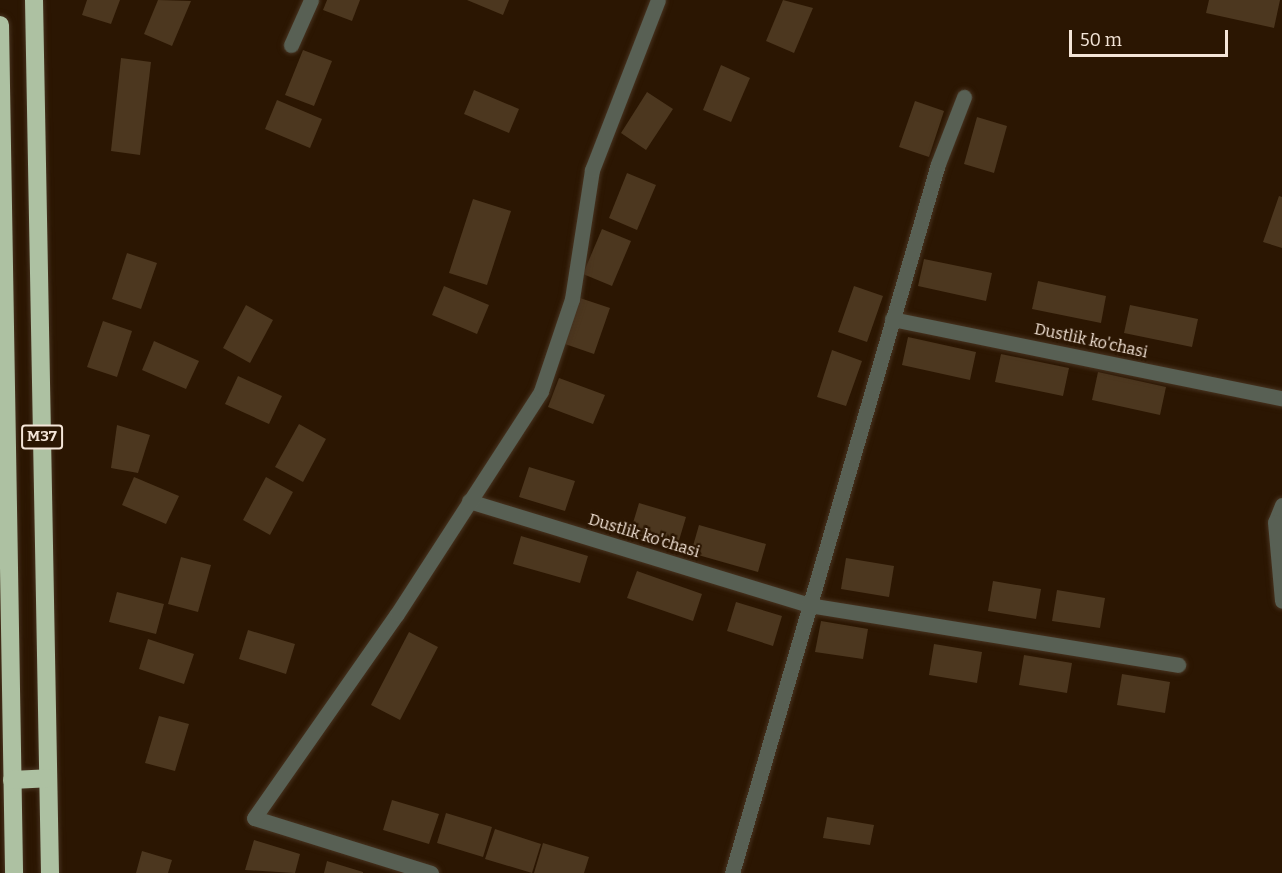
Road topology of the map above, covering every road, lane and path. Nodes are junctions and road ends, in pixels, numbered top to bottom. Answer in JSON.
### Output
{"nodes":[{"id":1,"x":34,"y":0,"type":"edge"},
{"id":2,"x":311,"y":0,"type":"edge"},
{"id":3,"x":658,"y":0,"type":"edge"},
{"id":4,"x":0,"y":25,"type":"edge"},
{"id":5,"x":291,"y":45,"type":"dead end"},
{"id":6,"x":964,"y":97,"type":"dead end"},
{"id":7,"x":2,"y":293,"type":"edge"},
{"id":8,"x":892,"y":319,"type":"junction"},
{"id":9,"x":1282,"y":398,"type":"edge"},
{"id":10,"x":469,"y":501,"type":"junction"},
{"id":11,"x":1282,"y":505,"type":"edge"},
{"id":12,"x":1282,"y":601,"type":"edge"},
{"id":13,"x":809,"y":605,"type":"junction"},
{"id":14,"x":1178,"y":665,"type":"dead end"},
{"id":15,"x":47,"y":778,"type":"junction"},
{"id":16,"x":12,"y":780,"type":"junction"},
{"id":17,"x":14,"y":873,"type":"edge"},
{"id":18,"x":51,"y":873,"type":"edge"},
{"id":19,"x":431,"y":873,"type":"edge"},
{"id":20,"x":732,"y":873,"type":"edge"}],
"edges":[{"from":1,"to":15,"type":"highway","number":"M37"},
{"from":2,"to":5,"type":"street"},
{"from":3,"to":10,"type":"street"},
{"from":4,"to":7,"type":"highway","number":"M37"},
{"from":6,"to":8,"type":"street"},
{"from":7,"to":16,"type":"highway","number":"M37"},
{"from":8,"to":9,"type":"street","name":"Dustlik ko'chasi"},
{"from":8,"to":13,"type":"street"},
{"from":10,"to":13,"type":"street","name":"Dustlik ko'chasi"},
{"from":10,"to":19,"type":"street"},
{"from":11,"to":12,"type":"street"},
{"from":13,"to":14,"type":"street","name":"Dustlik ko'chasi"},
{"from":13,"to":20,"type":"street"},
{"from":15,"to":16,"type":"highway"},
{"from":15,"to":18,"type":"highway","number":"M37"},
{"from":16,"to":17,"type":"highway","number":"M37"}]}
